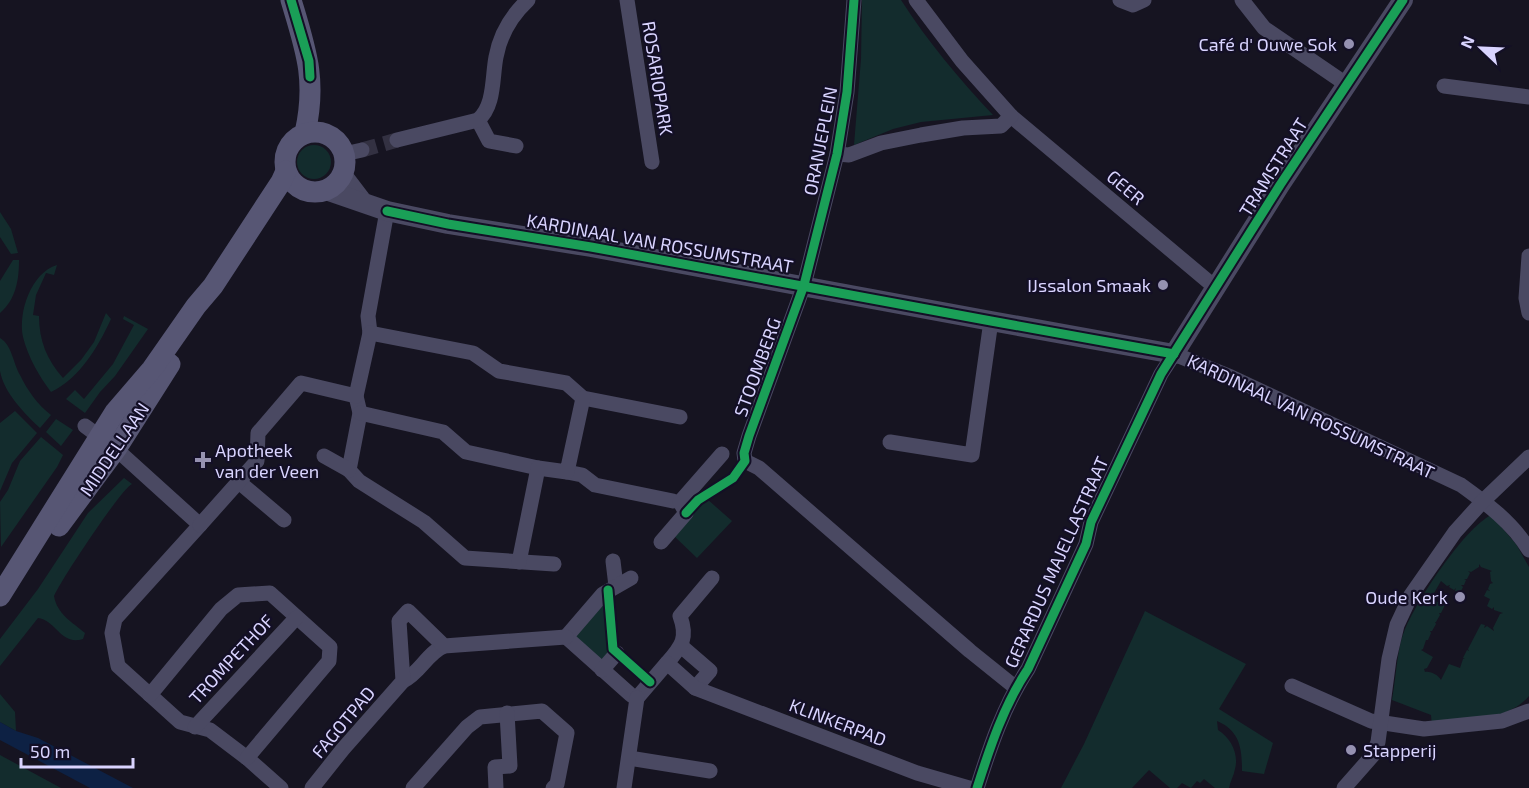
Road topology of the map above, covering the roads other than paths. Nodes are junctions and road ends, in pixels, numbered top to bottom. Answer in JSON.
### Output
{"nodes":[{"id":1,"x":291,"y":0,"type":"edge"},
{"id":2,"x":528,"y":0,"type":"edge"},
{"id":3,"x":627,"y":0,"type":"edge"},
{"id":4,"x":854,"y":0,"type":"edge"},
{"id":5,"x":916,"y":0,"type":"edge"},
{"id":6,"x":1120,"y":0,"type":"edge"},
{"id":7,"x":1144,"y":0,"type":"edge"},
{"id":8,"x":1242,"y":0,"type":"edge"},
{"id":9,"x":1403,"y":0,"type":"edge"},
{"id":10,"x":1346,"y":84,"type":"junction"},
{"id":11,"x":1444,"y":86,"type":"dead end"},
{"id":12,"x":1529,"y":97,"type":"edge"},
{"id":13,"x":1011,"y":116,"type":"junction"},
{"id":14,"x":478,"y":120,"type":"junction"},
{"id":15,"x":315,"y":133,"type":"junction"},
{"id":16,"x":397,"y":140,"type":"tunnel mouth"},
{"id":17,"x":516,"y":146,"type":"dead end"},
{"id":18,"x":837,"y":154,"type":"junction"},
{"id":19,"x":652,"y":162,"type":"dead end"},
{"id":20,"x":286,"y":171,"type":"junction"},
{"id":21,"x":334,"y":182,"type":"junction"},
{"id":22,"x":300,"y":188,"type":"junction"},
{"id":23,"x":387,"y":211,"type":"junction"},
{"id":24,"x":256,"y":220,"type":"junction"},
{"id":25,"x":1529,"y":256,"type":"edge"},
{"id":26,"x":804,"y":285,"type":"junction"},
{"id":27,"x":1216,"y":288,"type":"junction"},
{"id":28,"x":1529,"y":313,"type":"edge"},
{"id":29,"x":991,"y":321,"type":"junction"},
{"id":30,"x":370,"y":333,"type":"junction"},
{"id":31,"x":1174,"y":354,"type":"junction"},
{"id":32,"x":356,"y":396,"type":"junction"},
{"id":33,"x":583,"y":398,"type":"junction"},
{"id":34,"x":360,"y":413,"type":"junction"},
{"id":35,"x":680,"y":417,"type":"dead end"},
{"id":36,"x":100,"y":437,"type":"junction"},
{"id":37,"x":891,"y":442,"type":"dead end"},
{"id":38,"x":722,"y":454,"type":"dead end"},
{"id":39,"x":324,"y":456,"type":"dead end"},
{"id":40,"x":1529,"y":457,"type":"edge"},
{"id":41,"x":537,"y":468,"type":"junction"},
{"id":42,"x":349,"y":470,"type":"junction"},
{"id":43,"x":567,"y":472,"type":"junction"},
{"id":44,"x":239,"y":482,"type":"junction"},
{"id":45,"x":673,"y":501,"type":"dead end"},
{"id":46,"x":1483,"y":501,"type":"junction"},
{"id":47,"x":284,"y":520,"type":"dead end"},
{"id":48,"x":200,"y":525,"type":"junction"},
{"id":49,"x":661,"y":542,"type":"dead end"},
{"id":50,"x":1529,"y":550,"type":"edge"},
{"id":51,"x":613,"y":561,"type":"dead end"},
{"id":52,"x":519,"y":562,"type":"junction"},
{"id":53,"x":554,"y":564,"type":"dead end"},
{"id":54,"x":631,"y":578,"type":"dead end"},
{"id":55,"x":712,"y":578,"type":"dead end"},
{"id":56,"x":616,"y":586,"type":"junction"},
{"id":57,"x":0,"y":596,"type":"edge"},
{"id":58,"x":0,"y":603,"type":"edge"},
{"id":59,"x":296,"y":618,"type":"junction"},
{"id":60,"x":566,"y":637,"type":"junction"},
{"id":61,"x":444,"y":646,"type":"junction"},
{"id":62,"x":681,"y":646,"type":"junction"},
{"id":63,"x":617,"y":653,"type":"dead end"},
{"id":64,"x":667,"y":663,"type":"junction"},
{"id":65,"x":602,"y":670,"type":"junction"},
{"id":66,"x":403,"y":681,"type":"junction"},
{"id":67,"x":1292,"y":686,"type":"dead end"},
{"id":68,"x":695,"y":688,"type":"junction"},
{"id":69,"x":1016,"y":688,"type":"junction"},
{"id":70,"x":150,"y":695,"type":"junction"},
{"id":71,"x":637,"y":698,"type":"junction"},
{"id":72,"x":1529,"y":711,"type":"edge"},
{"id":73,"x":507,"y":713,"type":"junction"},
{"id":74,"x":1382,"y":722,"type":"junction"},
{"id":75,"x":195,"y":727,"type":"junction"},
{"id":76,"x":247,"y":758,"type":"junction"},
{"id":77,"x":629,"y":758,"type":"junction"},
{"id":78,"x":710,"y":771,"type":"dead end"},
{"id":79,"x":428,"y":772,"type":"junction"},
{"id":80,"x":281,"y":788,"type":"edge"},
{"id":81,"x":312,"y":788,"type":"edge"},
{"id":82,"x":413,"y":788,"type":"edge"},
{"id":83,"x":429,"y":788,"type":"edge"},
{"id":84,"x":496,"y":788,"type":"edge"},
{"id":85,"x":554,"y":788,"type":"edge"},
{"id":86,"x":624,"y":788,"type":"edge"},
{"id":87,"x":969,"y":788,"type":"edge"},
{"id":88,"x":977,"y":788,"type":"edge"},
{"id":89,"x":1344,"y":788,"type":"edge"}],
"edges":[{"from":1,"to":15,"type":"main road"},
{"from":2,"to":14,"type":"street"},
{"from":3,"to":19,"type":"street","name":"ROSARIOPARK"},
{"from":4,"to":18,"type":"street","name":"ORANJEPLEIN"},
{"from":5,"to":13,"type":"street"},
{"from":6,"to":7,"type":"street"},
{"from":8,"to":10,"type":"street"},
{"from":9,"to":10,"type":"street","name":"TRAMSTRAAT"},
{"from":10,"to":27,"type":"street","name":"TRAMSTRAAT"},
{"from":11,"to":12,"type":"street"},
{"from":13,"to":18,"type":"street","name":"ORANJEPLEIN"},
{"from":13,"to":27,"type":"street","name":"GEER"},
{"from":14,"to":16,"type":"street"},
{"from":14,"to":17,"type":"street"},
{"from":15,"to":20,"type":"main road"},
{"from":15,"to":21,"type":"main road"},
{"from":18,"to":26,"type":"street","name":"ORANJEPLEIN"},
{"from":20,"to":22,"type":"main road"},
{"from":20,"to":24,"type":"main road","name":"MIDDELLAAN"},
{"from":21,"to":22,"type":"main road"},
{"from":21,"to":23,"type":"street","name":"KARDINAAL VAN ROSSUMSTRAAT"},
{"from":22,"to":24,"type":"main road","name":"MIDDELLAAN"},
{"from":23,"to":26,"type":"street","name":"KARDINAAL VAN ROSSUMSTRAAT"},
{"from":23,"to":30,"type":"street"},
{"from":24,"to":36,"type":"main road","name":"MIDDELLAAN"},
{"from":25,"to":28,"type":"street"},
{"from":26,"to":29,"type":"street","name":"KARDINAAL VAN ROSSUMSTRAAT"},
{"from":26,"to":69,"type":"street","name":"STOOMBERG"},
{"from":27,"to":31,"type":"street","name":"TRAMSTRAAT"},
{"from":29,"to":31,"type":"street","name":"KARDINAAL VAN ROSSUMSTRAAT"},
{"from":29,"to":37,"type":"street"},
{"from":30,"to":32,"type":"street"},
{"from":30,"to":33,"type":"street"},
{"from":31,"to":46,"type":"street","name":"KARDINAAL VAN ROSSUMSTRAAT"},
{"from":31,"to":69,"type":"street","name":"GERARDUS MAJELLASTRAAT"},
{"from":32,"to":34,"type":"street"},
{"from":32,"to":44,"type":"street"},
{"from":33,"to":35,"type":"street"},
{"from":33,"to":43,"type":"street"},
{"from":34,"to":41,"type":"street"},
{"from":34,"to":42,"type":"street"},
{"from":36,"to":48,"type":"street"},
{"from":36,"to":57,"type":"main road","name":"MIDDELLAAN"},
{"from":36,"to":58,"type":"main road","name":"MIDDELLAAN"},
{"from":38,"to":49,"type":"street"},
{"from":39,"to":42,"type":"street"},
{"from":40,"to":46,"type":"street"},
{"from":41,"to":43,"type":"street"},
{"from":41,"to":52,"type":"street"},
{"from":42,"to":52,"type":"street"},
{"from":43,"to":45,"type":"street"},
{"from":44,"to":47,"type":"street"},
{"from":44,"to":48,"type":"street"},
{"from":46,"to":50,"type":"street","name":"KARDINAAL VAN ROSSUMSTRAAT"},
{"from":46,"to":74,"type":"street"},
{"from":48,"to":70,"type":"street"},
{"from":51,"to":56,"type":"street"},
{"from":52,"to":53,"type":"street"},
{"from":54,"to":56,"type":"street"},
{"from":55,"to":62,"type":"street"},
{"from":56,"to":60,"type":"street"},
{"from":59,"to":70,"type":"street","name":"TROMPETHOF"},
{"from":59,"to":75,"type":"street","name":"TROMPETHOF"},
{"from":59,"to":76,"type":"street","name":"TROMPETHOF"},
{"from":60,"to":61,"type":"street"},
{"from":60,"to":65,"type":"street"},
{"from":61,"to":66,"type":"street","name":"FAGOTPAD"},
{"from":61,"to":66,"type":"street"},
{"from":62,"to":64,"type":"street"},
{"from":62,"to":68,"type":"street"},
{"from":63,"to":65,"type":"street"},
{"from":64,"to":68,"type":"street","name":"KLINKERPAD"},
{"from":64,"to":71,"type":"street"},
{"from":65,"to":71,"type":"street"},
{"from":66,"to":81,"type":"street","name":"FAGOTPAD"},
{"from":67,"to":74,"type":"street"},
{"from":68,"to":87,"type":"street","name":"KLINKERPAD"},
{"from":69,"to":88,"type":"street","name":"GERARDUS MAJELLASTRAAT"},
{"from":70,"to":75,"type":"street"},
{"from":71,"to":77,"type":"street"},
{"from":72,"to":74,"type":"street"},
{"from":73,"to":79,"type":"street"},
{"from":73,"to":84,"type":"street"},
{"from":73,"to":85,"type":"street"},
{"from":74,"to":89,"type":"street"},
{"from":75,"to":76,"type":"street"},
{"from":76,"to":80,"type":"street"},
{"from":77,"to":78,"type":"street"},
{"from":77,"to":86,"type":"street"},
{"from":79,"to":82,"type":"street"},
{"from":79,"to":83,"type":"street"}]}
